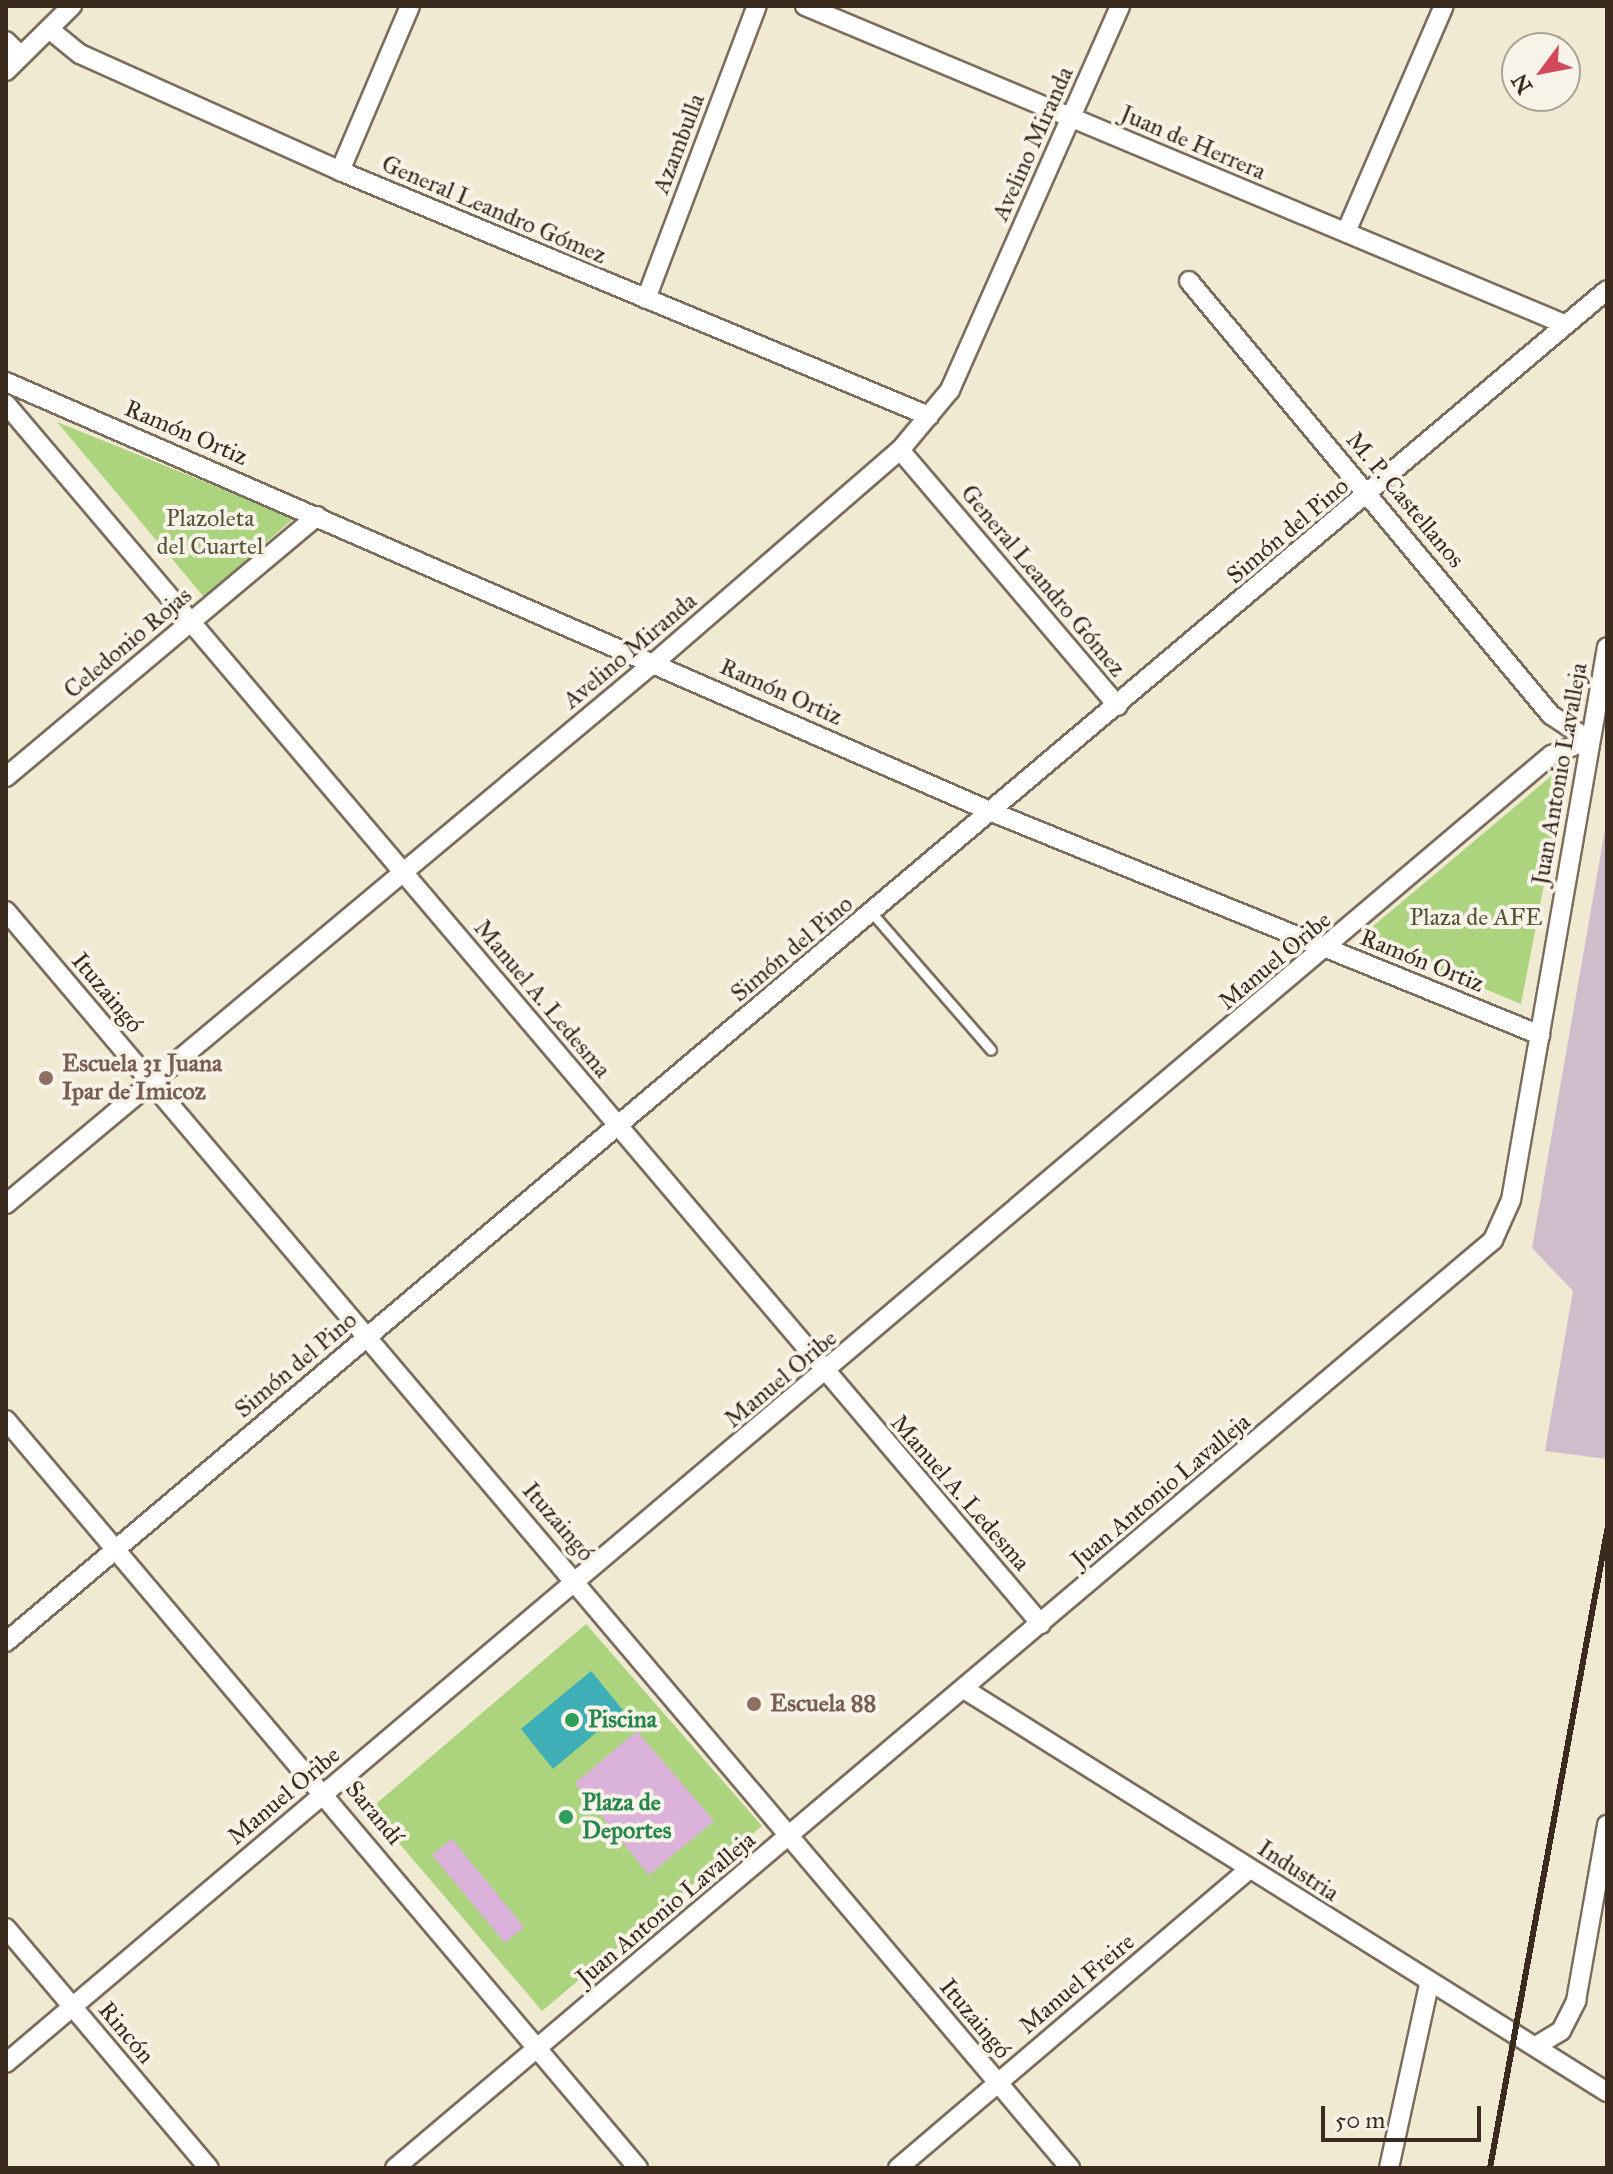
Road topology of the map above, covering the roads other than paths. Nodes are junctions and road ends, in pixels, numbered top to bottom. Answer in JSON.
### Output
{"nodes":[{"id":1,"x":72,"y":6,"type":"edge"},
{"id":2,"x":410,"y":6,"type":"edge"},
{"id":3,"x":757,"y":6,"type":"edge"},
{"id":4,"x":805,"y":6,"type":"edge"},
{"id":5,"x":1120,"y":6,"type":"edge"},
{"id":6,"x":1444,"y":6,"type":"edge"},
{"id":7,"x":49,"y":29,"type":"junction"},
{"id":8,"x":6,"y":41,"type":"edge"},
{"id":9,"x":21,"y":56,"type":"junction"},
{"id":10,"x":6,"y":71,"type":"edge"},
{"id":11,"x":1070,"y":117,"type":"junction"},
{"id":12,"x":340,"y":171,"type":"junction"},
{"id":13,"x":1346,"y":232,"type":"junction"},
{"id":14,"x":1189,"y":281,"type":"dead end"},
{"id":15,"x":1607,"y":290,"type":"edge"},
{"id":16,"x":646,"y":299,"type":"junction"},
{"id":17,"x":1564,"y":324,"type":"junction"},
{"id":18,"x":6,"y":382,"type":"edge"},
{"id":19,"x":6,"y":404,"type":"edge"},
{"id":20,"x":929,"y":416,"type":"junction"},
{"id":21,"x":900,"y":450,"type":"junction"},
{"id":22,"x":1370,"y":494,"type":"junction"},
{"id":23,"x":317,"y":516,"type":"junction"},
{"id":24,"x":192,"y":621,"type":"junction"},
{"id":25,"x":1607,"y":647,"type":"edge"},
{"id":26,"x":655,"y":662,"type":"junction"},
{"id":27,"x":1118,"y":706,"type":"junction"},
{"id":28,"x":1589,"y":740,"type":"junction"},
{"id":29,"x":6,"y":777,"type":"edge"},
{"id":30,"x":992,"y":812,"type":"junction"},
{"id":31,"x":403,"y":871,"type":"junction"},
{"id":32,"x":6,"y":911,"type":"edge"},
{"id":33,"x":872,"y":913,"type":"junction"},
{"id":34,"x":1327,"y":948,"type":"junction"},
{"id":35,"x":1540,"y":1035,"type":"junction"},
{"id":36,"x":991,"y":1050,"type":"dead end"},
{"id":37,"x":151,"y":1081,"type":"junction"},
{"id":38,"x":618,"y":1127,"type":"junction"},
{"id":39,"x":6,"y":1204,"type":"edge"},
{"id":40,"x":366,"y":1337,"type":"junction"},
{"id":41,"x":825,"y":1374,"type":"junction"},
{"id":42,"x":6,"y":1420,"type":"edge"},
{"id":43,"x":116,"y":1550,"type":"junction"},
{"id":44,"x":577,"y":1581,"type":"junction"},
{"id":45,"x":1041,"y":1624,"type":"junction"},
{"id":46,"x":6,"y":1642,"type":"edge"},
{"id":47,"x":964,"y":1689,"type":"junction"},
{"id":48,"x":326,"y":1792,"type":"junction"},
{"id":49,"x":1607,"y":1825,"type":"edge"},
{"id":50,"x":790,"y":1836,"type":"junction"},
{"id":51,"x":1605,"y":1853,"type":"edge"},
{"id":52,"x":1250,"y":1868,"type":"junction"},
{"id":53,"x":6,"y":1928,"type":"edge"},
{"id":54,"x":1429,"y":1985,"type":"junction"},
{"id":55,"x":73,"y":2007,"type":"junction"},
{"id":56,"x":1536,"y":2046,"type":"junction"},
{"id":57,"x":538,"y":2049,"type":"junction"},
{"id":58,"x":6,"y":2063,"type":"edge"},
{"id":59,"x":997,"y":2083,"type":"junction"},
{"id":60,"x":1607,"y":2092,"type":"edge"},
{"id":61,"x":209,"y":2168,"type":"edge"},
{"id":62,"x":395,"y":2168,"type":"edge"},
{"id":63,"x":638,"y":2168,"type":"edge"},
{"id":64,"x":898,"y":2168,"type":"edge"},
{"id":65,"x":1070,"y":2168,"type":"edge"},
{"id":66,"x":1389,"y":2168,"type":"edge"}],
"edges":[{"from":1,"to":7,"type":"street"},
{"from":2,"to":12,"type":"street"},
{"from":3,"to":16,"type":"street","name":"Azambulla"},
{"from":4,"to":11,"type":"street","name":"Juan de Herrera"},
{"from":5,"to":11,"type":"street","name":"Avelino Miranda"},
{"from":6,"to":13,"type":"street"},
{"from":7,"to":9,"type":"street"},
{"from":7,"to":12,"type":"street","name":"General Leandro Gómez"},
{"from":8,"to":9,"type":"street"},
{"from":9,"to":10,"type":"street"},
{"from":11,"to":13,"type":"street","name":"Juan de Herrera"},
{"from":11,"to":20,"type":"street","name":"Avelino Miranda"},
{"from":12,"to":16,"type":"street","name":"General Leandro Gómez"},
{"from":13,"to":17,"type":"street","name":"Juan de Herrera"},
{"from":14,"to":22,"type":"street","name":"M. P. Castellanos"},
{"from":15,"to":17,"type":"street","name":"Simón del Pino"},
{"from":16,"to":20,"type":"street","name":"General Leandro Gómez"},
{"from":17,"to":22,"type":"street","name":"Simón del Pino"},
{"from":18,"to":23,"type":"street","name":"Ramón Ortiz"},
{"from":19,"to":24,"type":"street","name":"Manuel A. Ledesma"},
{"from":20,"to":21,"type":"street","name":"Avelino Miranda"},
{"from":21,"to":26,"type":"street","name":"Avelino Miranda"},
{"from":21,"to":27,"type":"street","name":"General Leandro Gómez"},
{"from":22,"to":27,"type":"street","name":"Simón del Pino"},
{"from":22,"to":28,"type":"street","name":"M. P. Castellanos"},
{"from":23,"to":24,"type":"street","name":"Celedonio Rojas"},
{"from":23,"to":26,"type":"street","name":"Ramón Ortiz"},
{"from":24,"to":29,"type":"street","name":"Celedonio Rojas"},
{"from":24,"to":31,"type":"street","name":"Manuel A. Ledesma"},
{"from":25,"to":28,"type":"street","name":"Juan Antonio Lavalleja"},
{"from":26,"to":30,"type":"street","name":"Ramón Ortiz"},
{"from":26,"to":31,"type":"street","name":"Avelino Miranda"},
{"from":27,"to":30,"type":"street","name":"Simón del Pino"},
{"from":28,"to":34,"type":"street","name":"Manuel Oribe"},
{"from":28,"to":35,"type":"street","name":"Juan Antonio Lavalleja"},
{"from":30,"to":33,"type":"street","name":"Simón del Pino"},
{"from":30,"to":34,"type":"street","name":"Ramón Ortiz"},
{"from":31,"to":37,"type":"street","name":"Avelino Miranda"},
{"from":31,"to":38,"type":"street","name":"Manuel A. Ledesma"},
{"from":32,"to":37,"type":"street","name":"Ituzaingó"},
{"from":33,"to":36,"type":"lane"},
{"from":33,"to":38,"type":"street","name":"Simón del Pino"},
{"from":34,"to":35,"type":"street","name":"Ramón Ortiz"},
{"from":34,"to":41,"type":"street","name":"Manuel Oribe"},
{"from":35,"to":45,"type":"street","name":"Juan Antonio Lavalleja"},
{"from":37,"to":39,"type":"street","name":"Avelino Miranda"},
{"from":37,"to":40,"type":"street","name":"Ituzaingó"},
{"from":38,"to":40,"type":"street","name":"Simón del Pino"},
{"from":38,"to":41,"type":"street","name":"Manuel A. Ledesma"},
{"from":40,"to":43,"type":"street","name":"Simón del Pino"},
{"from":40,"to":44,"type":"street","name":"Ituzaingó"},
{"from":41,"to":44,"type":"street","name":"Manuel Oribe"},
{"from":41,"to":45,"type":"street","name":"Manuel A. Ledesma"},
{"from":42,"to":43,"type":"street","name":"Sarandí"},
{"from":43,"to":46,"type":"street","name":"Simón del Pino"},
{"from":43,"to":48,"type":"street","name":"Sarandí"},
{"from":44,"to":48,"type":"street","name":"Manuel Oribe"},
{"from":44,"to":50,"type":"street","name":"Ituzaingó"},
{"from":45,"to":47,"type":"street","name":"Juan Antonio Lavalleja"},
{"from":47,"to":50,"type":"street","name":"Juan Antonio Lavalleja"},
{"from":47,"to":52,"type":"street","name":"Industria"},
{"from":48,"to":55,"type":"street","name":"Manuel Oribe"},
{"from":48,"to":57,"type":"street","name":"Sarandí"},
{"from":49,"to":51,"type":"street"},
{"from":50,"to":57,"type":"street","name":"Juan Antonio Lavalleja"},
{"from":50,"to":59,"type":"street","name":"Ituzaingó"},
{"from":51,"to":56,"type":"street"},
{"from":52,"to":54,"type":"street","name":"Industria"},
{"from":52,"to":59,"type":"street","name":"Manuel Freire"},
{"from":53,"to":55,"type":"street","name":"Rincón"},
{"from":54,"to":56,"type":"street","name":"Industria"},
{"from":54,"to":66,"type":"street"},
{"from":55,"to":58,"type":"street","name":"Manuel Oribe"},
{"from":55,"to":61,"type":"street","name":"Rincón"},
{"from":56,"to":60,"type":"street","name":"Industria"},
{"from":57,"to":62,"type":"street","name":"Juan Antonio Lavalleja"},
{"from":57,"to":63,"type":"street","name":"Sarandí"},
{"from":59,"to":64,"type":"street","name":"Manuel Freire"},
{"from":59,"to":65,"type":"street","name":"Ituzaingó"}]}
